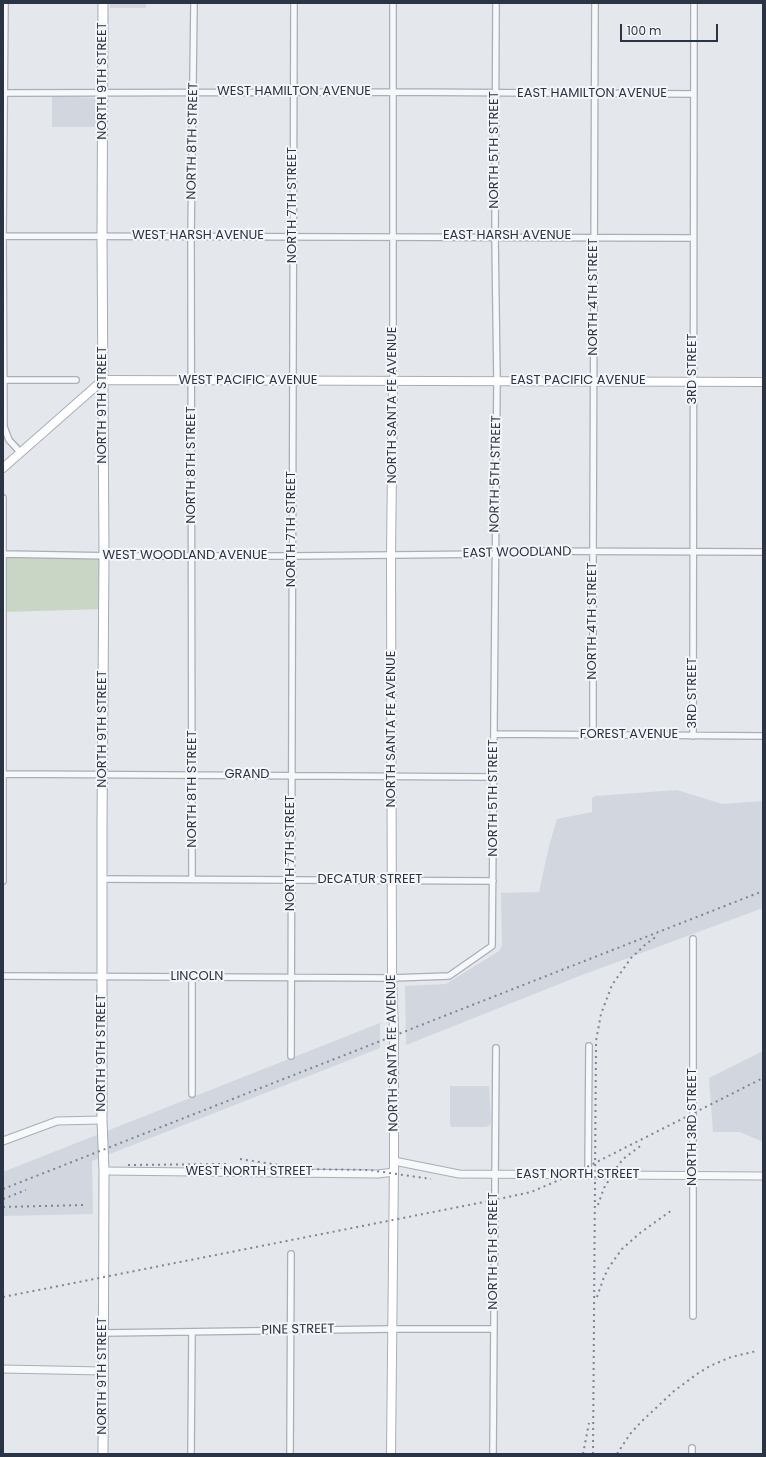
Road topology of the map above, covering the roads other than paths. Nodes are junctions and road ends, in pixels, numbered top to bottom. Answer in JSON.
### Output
{"nodes":[{"id":1,"x":5,"y":3,"type":"edge"},
{"id":2,"x":103,"y":3,"type":"edge"},
{"id":3,"x":194,"y":3,"type":"edge"},
{"id":4,"x":294,"y":3,"type":"edge"},
{"id":5,"x":393,"y":3,"type":"edge"},
{"id":6,"x":496,"y":3,"type":"edge"},
{"id":7,"x":595,"y":3,"type":"edge"},
{"id":8,"x":694,"y":3,"type":"edge"},
{"id":9,"x":102,"y":92,"type":"junction"},
{"id":10,"x":194,"y":92,"type":"junction"},
{"id":11,"x":294,"y":92,"type":"junction"},
{"id":12,"x":393,"y":92,"type":"junction"},
{"id":13,"x":4,"y":93,"type":"edge"},
{"id":14,"x":496,"y":93,"type":"junction"},
{"id":15,"x":595,"y":94,"type":"junction"},
{"id":16,"x":694,"y":94,"type":"junction"},
{"id":17,"x":3,"y":236,"type":"edge"},
{"id":18,"x":102,"y":236,"type":"junction"},
{"id":19,"x":192,"y":236,"type":"junction"},
{"id":20,"x":293,"y":236,"type":"junction"},
{"id":21,"x":393,"y":236,"type":"junction"},
{"id":22,"x":495,"y":236,"type":"junction"},
{"id":23,"x":594,"y":237,"type":"junction"},
{"id":24,"x":693,"y":238,"type":"junction"},
{"id":25,"x":3,"y":380,"type":"edge"},
{"id":26,"x":76,"y":380,"type":"dead end"},
{"id":27,"x":103,"y":380,"type":"junction"},
{"id":28,"x":192,"y":381,"type":"junction"},
{"id":29,"x":293,"y":381,"type":"junction"},
{"id":30,"x":393,"y":381,"type":"junction"},
{"id":31,"x":497,"y":381,"type":"junction"},
{"id":32,"x":594,"y":381,"type":"junction"},
{"id":33,"x":693,"y":382,"type":"junction"},
{"id":34,"x":763,"y":382,"type":"edge"},
{"id":35,"x":20,"y":452,"type":"junction"},
{"id":36,"x":3,"y":468,"type":"edge"},
{"id":37,"x":3,"y":498,"type":"edge"},
{"id":38,"x":593,"y":551,"type":"junction"},
{"id":39,"x":693,"y":552,"type":"junction"},
{"id":40,"x":763,"y":552,"type":"edge"},
{"id":41,"x":3,"y":554,"type":"edge"},
{"id":42,"x":495,"y":554,"type":"junction"},
{"id":43,"x":391,"y":555,"type":"junction"},
{"id":44,"x":104,"y":556,"type":"junction"},
{"id":45,"x":192,"y":556,"type":"junction"},
{"id":46,"x":292,"y":556,"type":"junction"},
{"id":47,"x":494,"y":734,"type":"junction"},
{"id":48,"x":594,"y":735,"type":"junction"},
{"id":49,"x":693,"y":736,"type":"junction"},
{"id":50,"x":763,"y":736,"type":"edge"},
{"id":51,"x":3,"y":774,"type":"edge"},
{"id":52,"x":102,"y":774,"type":"junction"},
{"id":53,"x":193,"y":775,"type":"junction"},
{"id":54,"x":292,"y":775,"type":"junction"},
{"id":55,"x":392,"y":776,"type":"junction"},
{"id":56,"x":494,"y":777,"type":"junction"},
{"id":57,"x":102,"y":879,"type":"junction"},
{"id":58,"x":192,"y":879,"type":"junction"},
{"id":59,"x":291,"y":879,"type":"junction"},
{"id":60,"x":392,"y":880,"type":"junction"},
{"id":61,"x":3,"y":881,"type":"edge"},
{"id":62,"x":493,"y":881,"type":"junction"},
{"id":63,"x":693,"y":939,"type":"dead end"},
{"id":64,"x":492,"y":946,"type":"joint"},
{"id":65,"x":3,"y":976,"type":"edge"},
{"id":66,"x":103,"y":977,"type":"junction"},
{"id":67,"x":192,"y":977,"type":"junction"},
{"id":68,"x":291,"y":978,"type":"junction"},
{"id":69,"x":392,"y":978,"type":"junction"},
{"id":70,"x":589,"y":1046,"type":"dead end"},
{"id":71,"x":496,"y":1048,"type":"dead end"},
{"id":72,"x":291,"y":1056,"type":"dead end"},
{"id":73,"x":192,"y":1094,"type":"dead end"},
{"id":74,"x":102,"y":1120,"type":"junction"},
{"id":75,"x":3,"y":1141,"type":"edge"},
{"id":76,"x":394,"y":1161,"type":"junction"},
{"id":77,"x":104,"y":1171,"type":"junction"},
{"id":78,"x":394,"y":1172,"type":"junction"},
{"id":79,"x":495,"y":1174,"type":"junction"},
{"id":80,"x":588,"y":1175,"type":"junction"},
{"id":81,"x":693,"y":1175,"type":"junction"},
{"id":82,"x":763,"y":1176,"type":"edge"},
{"id":83,"x":291,"y":1254,"type":"dead end"},
{"id":84,"x":693,"y":1316,"type":"dead end"},
{"id":85,"x":392,"y":1329,"type":"junction"},
{"id":86,"x":494,"y":1329,"type":"junction"},
{"id":87,"x":291,"y":1330,"type":"junction"},
{"id":88,"x":192,"y":1332,"type":"junction"},
{"id":89,"x":103,"y":1333,"type":"junction"},
{"id":90,"x":3,"y":1369,"type":"edge"},
{"id":91,"x":103,"y":1370,"type":"junction"},
{"id":92,"x":103,"y":1454,"type":"edge"},
{"id":93,"x":191,"y":1454,"type":"edge"},
{"id":94,"x":290,"y":1454,"type":"edge"},
{"id":95,"x":391,"y":1454,"type":"edge"},
{"id":96,"x":493,"y":1454,"type":"edge"}],
"edges":[{"from":1,"to":13,"type":"street"},
{"from":2,"to":9,"type":"main road","name":"NORTH 9TH STREET"},
{"from":3,"to":10,"type":"street","name":"NORTH 8TH STREET"},
{"from":4,"to":11,"type":"street","name":"NORTH 7TH STREET"},
{"from":5,"to":12,"type":"street","name":"NORTH SANTA FE AVENUE"},
{"from":6,"to":14,"type":"street","name":"NORTH 5TH STREET"},
{"from":7,"to":15,"type":"street","name":"NORTH 4TH STREET"},
{"from":8,"to":16,"type":"street","name":"3RD STREET"},
{"from":9,"to":10,"type":"street","name":"WEST HAMILTON AVENUE"},
{"from":9,"to":13,"type":"street","name":"WEST HAMILTON AVENUE"},
{"from":9,"to":18,"type":"main road","name":"NORTH 9TH STREET"},
{"from":10,"to":11,"type":"street","name":"WEST HAMILTON AVENUE"},
{"from":10,"to":19,"type":"street","name":"NORTH 8TH STREET"},
{"from":11,"to":12,"type":"street","name":"WEST HAMILTON AVENUE"},
{"from":11,"to":20,"type":"street","name":"NORTH 7TH STREET"},
{"from":12,"to":14,"type":"street","name":"EAST HAMILTON AVENUE"},
{"from":12,"to":21,"type":"street","name":"NORTH SANTA FE AVENUE"},
{"from":13,"to":17,"type":"street"},
{"from":14,"to":15,"type":"street","name":"EAST HAMILTON AVENUE"},
{"from":14,"to":22,"type":"street","name":"NORTH 5TH STREET"},
{"from":15,"to":16,"type":"street","name":"EAST HAMILTON AVENUE"},
{"from":15,"to":23,"type":"street","name":"NORTH 4TH STREET"},
{"from":16,"to":24,"type":"street","name":"3RD STREET"},
{"from":17,"to":18,"type":"street","name":"WEST HARSH AVENUE"},
{"from":17,"to":25,"type":"street"},
{"from":18,"to":19,"type":"street","name":"WEST HARSH AVENUE"},
{"from":18,"to":27,"type":"main road","name":"NORTH 9TH STREET"},
{"from":19,"to":20,"type":"street","name":"WEST HARSH AVENUE"},
{"from":19,"to":28,"type":"street","name":"NORTH 8TH STREET"},
{"from":20,"to":21,"type":"street","name":"WEST HARSH AVENUE"},
{"from":20,"to":29,"type":"street","name":"NORTH 7TH STREET"},
{"from":21,"to":22,"type":"street","name":"EAST HARSH AVENUE"},
{"from":21,"to":30,"type":"street","name":"NORTH SANTA FE AVENUE"},
{"from":22,"to":23,"type":"street","name":"EAST HARSH AVENUE"},
{"from":22,"to":31,"type":"street","name":"NORTH 5TH STREET"},
{"from":23,"to":24,"type":"street","name":"EAST HARSH AVENUE"},
{"from":23,"to":32,"type":"street","name":"NORTH 4TH STREET"},
{"from":24,"to":33,"type":"street","name":"3RD STREET"},
{"from":25,"to":26,"type":"street"},
{"from":25,"to":35,"type":"street"},
{"from":27,"to":28,"type":"main road","name":"WEST PACIFIC AVENUE"},
{"from":27,"to":35,"type":"main road"},
{"from":27,"to":44,"type":"main road","name":"NORTH 9TH STREET"},
{"from":28,"to":29,"type":"main road","name":"WEST PACIFIC AVENUE"},
{"from":28,"to":45,"type":"street","name":"NORTH 8TH STREET"},
{"from":29,"to":30,"type":"main road","name":"WEST PACIFIC AVENUE"},
{"from":29,"to":46,"type":"street","name":"NORTH 7TH STREET"},
{"from":30,"to":31,"type":"main road","name":"EAST PACIFIC AVENUE"},
{"from":30,"to":43,"type":"main road","name":"NORTH SANTA FE AVENUE"},
{"from":31,"to":32,"type":"main road","name":"EAST PACIFIC AVENUE"},
{"from":31,"to":42,"type":"street","name":"NORTH 5TH STREET"},
{"from":32,"to":33,"type":"main road","name":"EAST PACIFIC AVENUE"},
{"from":32,"to":38,"type":"street","name":"NORTH 4TH STREET"},
{"from":33,"to":34,"type":"main road","name":"EAST PACIFIC AVENUE"},
{"from":33,"to":39,"type":"street","name":"3RD STREET"},
{"from":35,"to":36,"type":"main road"},
{"from":37,"to":41,"type":"street"},
{"from":38,"to":39,"type":"street","name":"EAST WOODLAND"},
{"from":38,"to":42,"type":"street","name":"EAST WOODLAND"},
{"from":38,"to":48,"type":"street","name":"NORTH 4TH STREET"},
{"from":39,"to":40,"type":"street","name":"EAST WOODLAND"},
{"from":39,"to":49,"type":"street","name":"3RD STREET"},
{"from":41,"to":44,"type":"street","name":"WEST WOODLAND AVENUE"},
{"from":41,"to":51,"type":"street"},
{"from":42,"to":43,"type":"street","name":"EAST WOODLAND"},
{"from":42,"to":47,"type":"street","name":"NORTH 5TH STREET"},
{"from":43,"to":46,"type":"street","name":"WEST WOODLAND AVENUE"},
{"from":43,"to":55,"type":"main road","name":"NORTH SANTA FE AVENUE"},
{"from":44,"to":45,"type":"street","name":"WEST WOODLAND AVENUE"},
{"from":44,"to":52,"type":"main road","name":"NORTH 9TH STREET"},
{"from":45,"to":46,"type":"street","name":"WEST WOODLAND AVENUE"},
{"from":45,"to":53,"type":"street","name":"NORTH 8TH STREET"},
{"from":46,"to":54,"type":"street","name":"NORTH 7TH STREET"},
{"from":47,"to":48,"type":"street","name":"FOREST AVENUE"},
{"from":47,"to":56,"type":"street","name":"NORTH 5TH STREET"},
{"from":48,"to":49,"type":"street","name":"FOREST AVENUE"},
{"from":49,"to":50,"type":"street","name":"FOREST AVENUE"},
{"from":51,"to":52,"type":"street","name":"GRAND"},
{"from":51,"to":61,"type":"street"},
{"from":52,"to":53,"type":"street","name":"GRAND"},
{"from":52,"to":57,"type":"main road","name":"NORTH 9TH STREET"},
{"from":53,"to":54,"type":"street","name":"GRAND"},
{"from":53,"to":58,"type":"street","name":"NORTH 8TH STREET"},
{"from":54,"to":55,"type":"street","name":"GRAND"},
{"from":54,"to":59,"type":"street","name":"NORTH 7TH STREET"},
{"from":55,"to":56,"type":"street","name":"GRAND"},
{"from":55,"to":60,"type":"main road","name":"NORTH SANTA FE AVENUE"},
{"from":56,"to":62,"type":"street","name":"NORTH 5TH STREET"},
{"from":57,"to":58,"type":"street","name":"DECATUR STREET"},
{"from":57,"to":66,"type":"main road","name":"NORTH 9TH STREET"},
{"from":58,"to":59,"type":"street","name":"DECATUR STREET"},
{"from":59,"to":60,"type":"street","name":"DECATUR STREET"},
{"from":59,"to":68,"type":"street","name":"NORTH 7TH STREET"},
{"from":60,"to":62,"type":"street","name":"DECATUR STREET"},
{"from":60,"to":69,"type":"main road","name":"NORTH SANTA FE AVENUE"},
{"from":62,"to":64,"type":"street","name":"NORTH 5TH STREET"},
{"from":63,"to":81,"type":"street","name":"NORTH 3RD STREET"},
{"from":64,"to":69,"type":"street","name":"LINCOLN"},
{"from":65,"to":66,"type":"street","name":"LINCOLN"},
{"from":66,"to":67,"type":"street","name":"LINCOLN"},
{"from":66,"to":74,"type":"main road","name":"NORTH 9TH STREET"},
{"from":67,"to":68,"type":"street","name":"LINCOLN"},
{"from":67,"to":73,"type":"street"},
{"from":68,"to":69,"type":"street","name":"LINCOLN"},
{"from":68,"to":72,"type":"street","name":"NORTH 7TH STREET"},
{"from":69,"to":76,"type":"main road","name":"NORTH SANTA FE AVENUE"},
{"from":70,"to":80,"type":"street"},
{"from":71,"to":79,"type":"street","name":"NORTH 5TH STREET"},
{"from":74,"to":75,"type":"street"},
{"from":74,"to":77,"type":"main road","name":"NORTH 9TH STREET"},
{"from":76,"to":78,"type":"main road","name":"NORTH SANTA FE AVENUE"},
{"from":76,"to":79,"type":"street","name":"EAST NORTH STREET"},
{"from":77,"to":78,"type":"street","name":"WEST NORTH STREET"},
{"from":77,"to":89,"type":"main road","name":"NORTH 9TH STREET"},
{"from":78,"to":85,"type":"main road","name":"NORTH SANTA FE AVENUE"},
{"from":79,"to":80,"type":"street","name":"EAST NORTH STREET"},
{"from":79,"to":86,"type":"street","name":"NORTH 5TH STREET"},
{"from":80,"to":81,"type":"street","name":"EAST NORTH STREET"},
{"from":81,"to":82,"type":"street","name":"EAST NORTH STREET"},
{"from":81,"to":84,"type":"street","name":"NORTH 3RD STREET"},
{"from":83,"to":87,"type":"street"},
{"from":85,"to":86,"type":"street","name":"PINE STREET"},
{"from":85,"to":87,"type":"street","name":"PINE STREET"},
{"from":85,"to":95,"type":"main road","name":"NORTH SANTA FE AVENUE"},
{"from":86,"to":96,"type":"street","name":"NORTH 5TH STREET"},
{"from":87,"to":88,"type":"street","name":"PINE STREET"},
{"from":87,"to":94,"type":"street"},
{"from":88,"to":89,"type":"street","name":"PINE STREET"},
{"from":88,"to":93,"type":"street"},
{"from":89,"to":91,"type":"main road","name":"NORTH 9TH STREET"},
{"from":90,"to":91,"type":"street"},
{"from":91,"to":92,"type":"main road","name":"NORTH 9TH STREET"}]}
